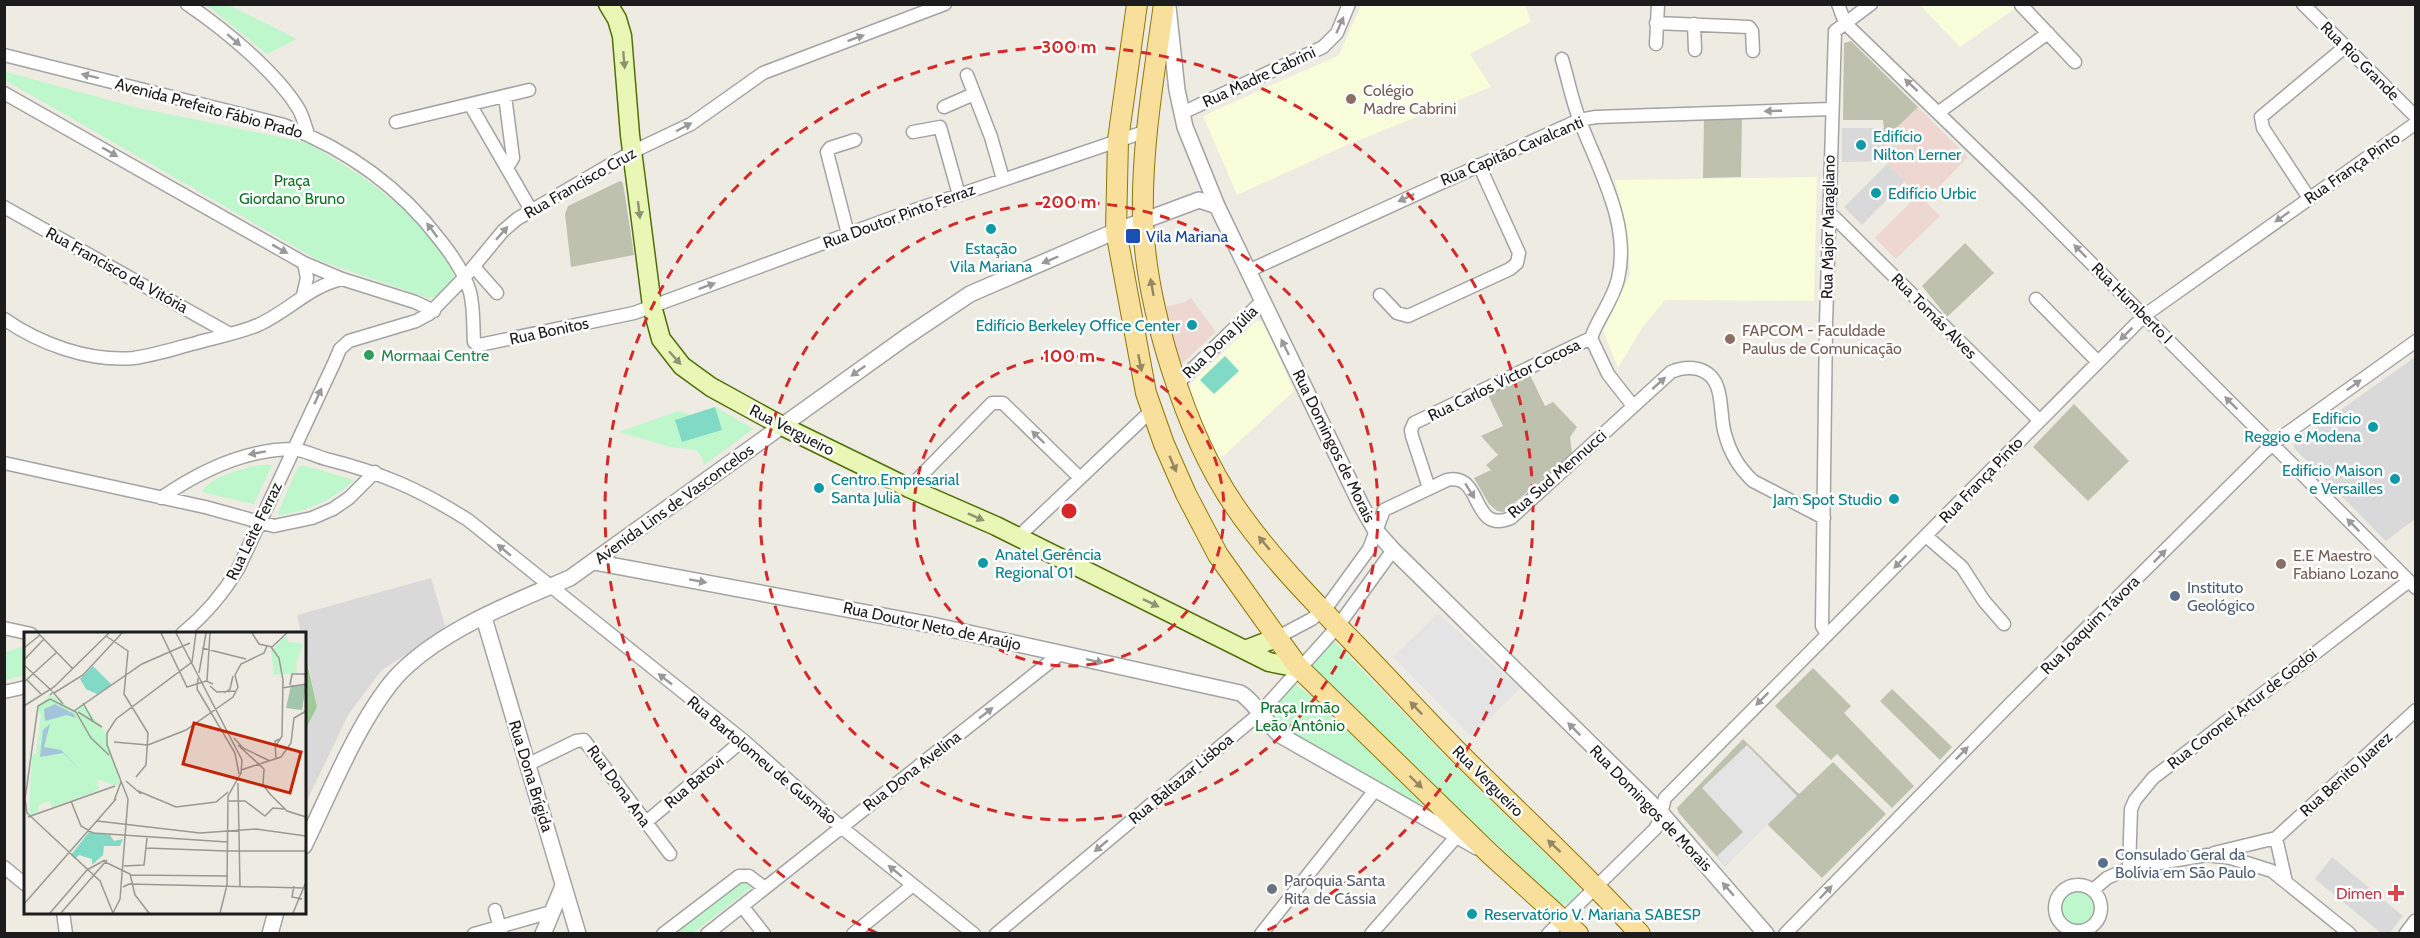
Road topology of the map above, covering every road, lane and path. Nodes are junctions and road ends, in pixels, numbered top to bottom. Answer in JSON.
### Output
{"nodes":[{"id":1,"x":187,"y":4,"type":"edge"},
{"id":2,"x":608,"y":4,"type":"edge"},
{"id":3,"x":945,"y":4,"type":"edge"},
{"id":4,"x":1137,"y":4,"type":"edge"},
{"id":5,"x":1165,"y":4,"type":"edge"},
{"id":6,"x":1349,"y":4,"type":"edge"},
{"id":7,"x":1658,"y":4,"type":"edge"},
{"id":8,"x":1838,"y":4,"type":"edge"},
{"id":9,"x":1871,"y":4,"type":"edge"},
{"id":10,"x":2303,"y":4,"type":"edge"},
{"id":11,"x":2021,"y":5,"type":"edge"},
{"id":12,"x":1656,"y":23,"type":"junction"},
{"id":13,"x":1845,"y":23,"type":"junction"},
{"id":14,"x":1694,"y":24,"type":"junction"},
{"id":15,"x":2048,"y":33,"type":"junction"},
{"id":16,"x":1656,"y":44,"type":"dead end"},
{"id":17,"x":2346,"y":46,"type":"junction"},
{"id":18,"x":1695,"y":50,"type":"dead end"},
{"id":19,"x":1753,"y":51,"type":"dead end"},
{"id":20,"x":5,"y":55,"type":"edge"},
{"id":21,"x":1562,"y":59,"type":"dead end"},
{"id":22,"x":2075,"y":62,"type":"dead end"},
{"id":23,"x":967,"y":75,"type":"dead end"},
{"id":24,"x":529,"y":90,"type":"dead end"},
{"id":25,"x":4,"y":93,"type":"edge"},
{"id":26,"x":974,"y":94,"type":"junction"},
{"id":27,"x":505,"y":96,"type":"junction"},
{"id":28,"x":471,"y":106,"type":"junction"},
{"id":29,"x":944,"y":107,"type":"dead end"},
{"id":30,"x":1831,"y":109,"type":"junction"},
{"id":31,"x":1939,"y":112,"type":"junction"},
{"id":32,"x":1182,"y":113,"type":"junction"},
{"id":33,"x":2415,"y":117,"type":"edge"},
{"id":34,"x":1579,"y":120,"type":"junction"},
{"id":35,"x":396,"y":122,"type":"dead end"},
{"id":36,"x":2415,"y":123,"type":"edge"},
{"id":37,"x":1147,"y":131,"type":"junction"},
{"id":38,"x":913,"y":132,"type":"dead end"},
{"id":39,"x":308,"y":134,"type":"junction"},
{"id":40,"x":1118,"y":140,"type":"junction"},
{"id":41,"x":855,"y":141,"type":"dead end"},
{"id":42,"x":632,"y":152,"type":"junction"},
{"id":43,"x":1479,"y":165,"type":"junction"},
{"id":44,"x":507,"y":168,"type":"junction"},
{"id":45,"x":1003,"y":179,"type":"junction"},
{"id":46,"x":958,"y":195,"type":"junction"},
{"id":47,"x":2309,"y":198,"type":"junction"},
{"id":48,"x":1217,"y":206,"type":"junction"},
{"id":49,"x":4,"y":207,"type":"edge"},
{"id":50,"x":531,"y":210,"type":"junction"},
{"id":51,"x":1829,"y":212,"type":"junction"},
{"id":52,"x":1143,"y":221,"type":"junction"},
{"id":53,"x":1116,"y":231,"type":"junction"},
{"id":54,"x":848,"y":234,"type":"junction"},
{"id":55,"x":304,"y":262,"type":"junction"},
{"id":56,"x":474,"y":267,"type":"junction"},
{"id":57,"x":1248,"y":271,"type":"junction"},
{"id":58,"x":464,"y":278,"type":"junction"},
{"id":59,"x":342,"y":279,"type":"junction"},
{"id":60,"x":497,"y":293,"type":"dead end"},
{"id":61,"x":1380,"y":295,"type":"dead end"},
{"id":62,"x":303,"y":296,"type":"junction"},
{"id":63,"x":2036,"y":299,"type":"dead end"},
{"id":64,"x":1262,"y":301,"type":"junction"},
{"id":65,"x":652,"y":306,"type":"junction"},
{"id":66,"x":434,"y":310,"type":"junction"},
{"id":67,"x":2145,"y":315,"type":"junction"},
{"id":68,"x":4,"y":319,"type":"edge"},
{"id":69,"x":230,"y":334,"type":"junction"},
{"id":70,"x":1591,"y":338,"type":"junction"},
{"id":71,"x":2415,"y":341,"type":"edge"},
{"id":72,"x":2098,"y":362,"type":"junction"},
{"id":73,"x":1177,"y":384,"type":"junction"},
{"id":74,"x":1633,"y":406,"type":"junction"},
{"id":75,"x":1152,"y":410,"type":"junction"},
{"id":76,"x":2039,"y":420,"type":"junction"},
{"id":77,"x":782,"y":426,"type":"junction"},
{"id":78,"x":2273,"y":444,"type":"junction"},
{"id":79,"x":294,"y":449,"type":"junction"},
{"id":80,"x":4,"y":463,"type":"edge"},
{"id":81,"x":375,"y":472,"type":"junction"},
{"id":82,"x":1080,"y":478,"type":"junction"},
{"id":83,"x":188,"y":481,"type":"junction"},
{"id":84,"x":909,"y":488,"type":"junction"},
{"id":85,"x":1429,"y":488,"type":"junction"},
{"id":86,"x":161,"y":498,"type":"junction"},
{"id":87,"x":195,"y":505,"type":"junction"},
{"id":88,"x":1824,"y":518,"type":"junction"},
{"id":89,"x":260,"y":521,"type":"junction"},
{"id":90,"x":1376,"y":531,"type":"junction"},
{"id":91,"x":1926,"y":536,"type":"junction"},
{"id":92,"x":1018,"y":537,"type":"junction"},
{"id":93,"x":628,"y":538,"type":"junction"},
{"id":94,"x":1393,"y":550,"type":"junction"},
{"id":95,"x":594,"y":562,"type":"junction"},
{"id":96,"x":640,"y":571,"type":"junction"},
{"id":97,"x":2412,"y":584,"type":"edge"},
{"id":98,"x":549,"y":587,"type":"junction"},
{"id":99,"x":1322,"y":610,"type":"junction"},
{"id":100,"x":484,"y":618,"type":"junction"},
{"id":101,"x":2004,"y":624,"type":"dead end"},
{"id":102,"x":1338,"y":626,"type":"junction"},
{"id":103,"x":4,"y":628,"type":"edge"},
{"id":104,"x":26,"y":632,"type":"edge"},
{"id":105,"x":183,"y":632,"type":"edge"},
{"id":106,"x":1827,"y":634,"type":"junction"},
{"id":107,"x":1276,"y":638,"type":"junction"},
{"id":108,"x":1245,"y":650,"type":"junction"},
{"id":109,"x":1060,"y":654,"type":"junction"},
{"id":110,"x":1299,"y":668,"type":"junction"},
{"id":111,"x":24,"y":687,"type":"edge"},
{"id":112,"x":4,"y":692,"type":"edge"},
{"id":113,"x":2415,"y":710,"type":"edge"},
{"id":114,"x":1259,"y":714,"type":"junction"},
{"id":115,"x":743,"y":740,"type":"junction"},
{"id":116,"x":527,"y":765,"type":"junction"},
{"id":117,"x":1376,"y":789,"type":"junction"},
{"id":118,"x":1661,"y":813,"type":"junction"},
{"id":119,"x":645,"y":823,"type":"junction"},
{"id":120,"x":841,"y":827,"type":"junction"},
{"id":121,"x":1457,"y":836,"type":"junction"},
{"id":122,"x":2277,"y":838,"type":"junction"},
{"id":123,"x":306,"y":842,"type":"edge"},
{"id":124,"x":670,"y":854,"type":"dead end"},
{"id":125,"x":1490,"y":854,"type":"junction"},
{"id":126,"x":2207,"y":855,"type":"junction"},
{"id":127,"x":4,"y":867,"type":"edge"},
{"id":128,"x":2129,"y":868,"type":"junction"},
{"id":129,"x":2286,"y":882,"type":"junction"},
{"id":130,"x":24,"y":883,"type":"edge"},
{"id":131,"x":563,"y":885,"type":"junction"},
{"id":132,"x":913,"y":885,"type":"junction"},
{"id":133,"x":1596,"y":886,"type":"junction"},
{"id":134,"x":765,"y":888,"type":"junction"},
{"id":135,"x":2093,"y":890,"type":"junction"},
{"id":136,"x":742,"y":906,"type":"junction"},
{"id":137,"x":495,"y":910,"type":"dead end"},
{"id":138,"x":551,"y":912,"type":"junction"},
{"id":139,"x":63,"y":914,"type":"edge"},
{"id":140,"x":275,"y":914,"type":"edge"},
{"id":141,"x":1562,"y":919,"type":"junction"},
{"id":142,"x":2415,"y":922,"type":"edge"},
{"id":143,"x":500,"y":930,"type":"edge"},
{"id":144,"x":2081,"y":932,"type":"edge"},
{"id":145,"x":66,"y":933,"type":"edge"},
{"id":146,"x":270,"y":933,"type":"edge"},
{"id":147,"x":474,"y":933,"type":"edge"},
{"id":148,"x":543,"y":933,"type":"edge"},
{"id":149,"x":578,"y":933,"type":"edge"},
{"id":150,"x":663,"y":933,"type":"edge"},
{"id":151,"x":707,"y":933,"type":"edge"},
{"id":152,"x":764,"y":933,"type":"edge"},
{"id":153,"x":853,"y":933,"type":"edge"},
{"id":154,"x":974,"y":933,"type":"edge"},
{"id":155,"x":996,"y":933,"type":"edge"},
{"id":156,"x":1261,"y":933,"type":"edge"},
{"id":157,"x":1371,"y":933,"type":"edge"},
{"id":158,"x":1548,"y":933,"type":"edge"},
{"id":159,"x":1578,"y":933,"type":"edge"},
{"id":160,"x":1640,"y":933,"type":"edge"},
{"id":161,"x":1766,"y":933,"type":"edge"},
{"id":162,"x":1785,"y":933,"type":"edge"},
{"id":163,"x":2350,"y":933,"type":"edge"},
{"id":164,"x":2407,"y":933,"type":"edge"}],
"edges":[{"from":1,"to":39,"type":"street","one_way":true},
{"from":2,"to":42,"type":"main road","name":"Rua Vergueiro","one_way":true},
{"from":42,"to":3,"type":"street","name":"Rua Francisco Cruz","one_way":true},
{"from":4,"to":40,"type":"main road"},
{"from":5,"to":32,"type":"street","name":"Rua Domingos de Morais"},
{"from":5,"to":37,"type":"main road","name":"Rua Vergueiro"},
{"from":32,"to":6,"type":"street","name":"Rua Madre Cabrini","one_way":true},
{"from":7,"to":12,"type":"street"},
{"from":8,"to":13,"type":"street"},
{"from":9,"to":13,"type":"street"},
{"from":10,"to":17,"type":"street","name":"Rua Rio Grande"},
{"from":11,"to":15,"type":"street"},
{"from":12,"to":14,"type":"street"},
{"from":12,"to":16,"type":"street"},
{"from":13,"to":30,"type":"street","name":"Rua Major Maragliano"},
{"from":31,"to":13,"type":"street","name":"Rua Humberto I","one_way":true},
{"from":14,"to":18,"type":"street"},
{"from":14,"to":19,"type":"street"},
{"from":15,"to":22,"type":"street"},
{"from":15,"to":31,"type":"street"},
{"from":17,"to":33,"type":"street","name":"Rua Rio Grande"},
{"from":17,"to":47,"type":"street"},
{"from":39,"to":20,"type":"street","name":"Avenida Prefeito Fábio Prado","one_way":true},
{"from":21,"to":34,"type":"street"},
{"from":23,"to":26,"type":"street"},
{"from":24,"to":27,"type":"street"},
{"from":25,"to":55,"type":"street","one_way":true},
{"from":26,"to":29,"type":"street"},
{"from":26,"to":45,"type":"street"},
{"from":27,"to":28,"type":"street"},
{"from":27,"to":44,"type":"street"},
{"from":28,"to":35,"type":"street"},
{"from":28,"to":44,"type":"street"},
{"from":30,"to":34,"type":"street","name":"Rua Capitão Cavalcanti","one_way":true},
{"from":30,"to":51,"type":"street","name":"Rua Major Maragliano"},
{"from":67,"to":31,"type":"street","name":"Rua Humberto I","one_way":true},
{"from":32,"to":48,"type":"street","name":"Rua Domingos de Morais"},
{"from":34,"to":43,"type":"street","name":"Rua Capitão Cavalcanti"},
{"from":34,"to":70,"type":"street"},
{"from":36,"to":47,"type":"street","name":"Rua França Pinto"},
{"from":37,"to":40,"type":"street","name":"Rua Doutor Pinto Ferraz"},
{"from":37,"to":52,"type":"main road","name":"Rua Vergueiro"},
{"from":38,"to":46,"type":"street"},
{"from":58,"to":39,"type":"street","name":"Avenida Prefeito Fábio Prado","one_way":true},
{"from":40,"to":45,"type":"street","name":"Rua Doutor Pinto Ferraz"},
{"from":40,"to":53,"type":"main road"},
{"from":41,"to":54,"type":"street"},
{"from":42,"to":50,"type":"street","name":"Rua Francisco Cruz"},
{"from":42,"to":65,"type":"main road","name":"Rua Vergueiro","one_way":true},
{"from":43,"to":57,"type":"street","name":"Rua Capitão Cavalcanti","one_way":true},
{"from":43,"to":61,"type":"street"},
{"from":44,"to":50,"type":"street"},
{"from":45,"to":46,"type":"street","name":"Rua Doutor Pinto Ferraz"},
{"from":46,"to":54,"type":"street","name":"Rua Doutor Pinto Ferraz"},
{"from":47,"to":67,"type":"street","name":"Rua França Pinto","one_way":true},
{"from":48,"to":52,"type":"street","name":"Avenida Lins de Vasconcelos"},
{"from":48,"to":57,"type":"street","name":"Rua Domingos de Morais"},
{"from":49,"to":69,"type":"street","name":"Rua Francisco da Vitória"},
{"from":56,"to":50,"type":"street","name":"Rua Francisco Cruz","one_way":true},
{"from":51,"to":76,"type":"street","name":"Rua Tomás Alves"},
{"from":51,"to":88,"type":"street","name":"Rua Major Maragliano"},
{"from":52,"to":53,"type":"street","name":"Avenida Lins de Vasconcelos"},
{"from":73,"to":52,"type":"main road","name":"Rua Vergueiro","one_way":true},
{"from":53,"to":75,"type":"main road","one_way":true},
{"from":53,"to":77,"type":"street","name":"Avenida Lins de Vasconcelos","one_way":true},
{"from":65,"to":54,"type":"street","name":"Rua Doutor Pinto Ferraz","one_way":true},
{"from":55,"to":59,"type":"street"},
{"from":55,"to":62,"type":"street"},
{"from":56,"to":58,"type":"street","name":"Rua Francisco Cruz"},
{"from":56,"to":60,"type":"street"},
{"from":57,"to":64,"type":"street","name":"Rua Domingos de Morais"},
{"from":58,"to":65,"type":"street","name":"Rua Bonitos"},
{"from":58,"to":66,"type":"street","name":"Rua Francisco Cruz"},
{"from":59,"to":62,"type":"street"},
{"from":59,"to":66,"type":"street"},
{"from":62,"to":69,"type":"street"},
{"from":63,"to":72,"type":"street"},
{"from":64,"to":73,"type":"street","name":"Rua Dona Júlia"},
{"from":90,"to":64,"type":"street","name":"Rua Domingos de Morais","one_way":true},
{"from":65,"to":77,"type":"main road","name":"Rua Vergueiro","one_way":true},
{"from":79,"to":66,"type":"street","name":"Rua Francisco Cruz","one_way":true},
{"from":67,"to":72,"type":"street","name":"Rua França Pinto","one_way":true},
{"from":78,"to":67,"type":"street","name":"Rua Humberto I","one_way":true},
{"from":68,"to":69,"type":"street"},
{"from":70,"to":74,"type":"street"},
{"from":70,"to":85,"type":"street","name":"Rua Carlos Victor Cocosa"},
{"from":78,"to":71,"type":"street","name":"Rua Joaquim Távora","one_way":true},
{"from":72,"to":76,"type":"street","name":"Rua França Pinto"},
{"from":99,"to":73,"type":"main road","name":"Rua Vergueiro","one_way":true},
{"from":85,"to":74,"type":"street","name":"Rua Sud Mennucci","one_way":true},
{"from":74,"to":88,"type":"street","name":"Rua Sud Mennucci","one_way":true},
{"from":75,"to":82,"type":"street"},
{"from":75,"to":107,"type":"main road","one_way":true},
{"from":76,"to":91,"type":"street","name":"Rua França Pinto"},
{"from":77,"to":84,"type":"main road","name":"Rua Vergueiro"},
{"from":77,"to":93,"type":"street","name":"Avenida Lins de Vasconcelos"},
{"from":97,"to":78,"type":"street","name":"Rua Humberto I","one_way":true},
{"from":162,"to":78,"type":"street","name":"Rua Joaquim Távora","one_way":true},
{"from":79,"to":81,"type":"street","name":"Rua Bartolomeu de Gusmão"},
{"from":79,"to":83,"type":"street","one_way":true},
{"from":79,"to":89,"type":"street","name":"Rua Leite Ferraz"},
{"from":80,"to":86,"type":"street"},
{"from":81,"to":89,"type":"street"},
{"from":98,"to":81,"type":"street","name":"Rua Bartolomeu de Gusmão","one_way":true},
{"from":82,"to":84,"type":"street","one_way":true},
{"from":82,"to":92,"type":"street"},
{"from":83,"to":86,"type":"street"},
{"from":83,"to":87,"type":"street"},
{"from":84,"to":92,"type":"main road","name":"Rua Vergueiro","one_way":true},
{"from":85,"to":90,"type":"street","name":"Rua Sud Mennucci"},
{"from":86,"to":87,"type":"street"},
{"from":87,"to":89,"type":"street"},
{"from":88,"to":106,"type":"street","name":"Rua Major Maragliano"},
{"from":89,"to":105,"type":"street","name":"Rua Leite Ferraz"},
{"from":90,"to":94,"type":"street","name":"Rua Domingos de Morais"},
{"from":90,"to":99,"type":"street","name":"Rua Sud Mennucci"},
{"from":91,"to":101,"type":"street"},
{"from":91,"to":106,"type":"street","name":"Rua França Pinto","one_way":true},
{"from":92,"to":108,"type":"main road","name":"Rua Vergueiro","one_way":true},
{"from":93,"to":95,"type":"street","name":"Avenida Lins de Vasconcelos"},
{"from":93,"to":96,"type":"street"},
{"from":94,"to":102,"type":"street","name":"Rua Baltazar Lisboa"},
{"from":118,"to":94,"type":"street","name":"Rua Domingos de Morais","one_way":true},
{"from":95,"to":96,"type":"street","name":"Rua Doutor Neto de Araújo"},
{"from":95,"to":98,"type":"street","name":"Avenida Lins de Vasconcelos"},
{"from":96,"to":109,"type":"street","name":"Rua Doutor Neto de Araújo","one_way":true},
{"from":97,"to":128,"type":"street","name":"Rua Coronel Artur de Godoi"},
{"from":98,"to":100,"type":"street","name":"Avenida Lins de Vasconcelos"},
{"from":115,"to":98,"type":"street","name":"Rua Bartolomeu de Gusmão","one_way":true},
{"from":99,"to":102,"type":"main road","name":"Rua Vergueiro"},
{"from":99,"to":107,"type":"street","name":"Rua Sud Mennucci"},
{"from":100,"to":116,"type":"street","name":"Rua Dona Brígida"},
{"from":100,"to":123,"type":"street","name":"Avenida Lins de Vasconcelos"},
{"from":102,"to":110,"type":"street","name":"Rua Baltazar Lisboa"},
{"from":133,"to":102,"type":"main road","name":"Rua Vergueiro","one_way":true},
{"from":103,"to":104,"type":"street"},
{"from":106,"to":118,"type":"street","name":"Rua França Pinto","one_way":true},
{"from":107,"to":108,"type":"main road"},
{"from":107,"to":110,"type":"main road"},
{"from":108,"to":110,"type":"main road","name":"Rua Vergueiro"},
{"from":109,"to":114,"type":"street","name":"Rua Doutor Neto de Araújo","one_way":true},
{"from":120,"to":109,"type":"street","name":"Rua Dona Avelina","one_way":true},
{"from":110,"to":114,"type":"street","name":"Rua Baltazar Lisboa"},
{"from":110,"to":125,"type":"main road","one_way":true},
{"from":111,"to":112,"type":"street"},
{"from":113,"to":122,"type":"street","name":"Rua Benito Juarez"},
{"from":114,"to":117,"type":"street","name":"Rua Doutor Neto de Araújo"},
{"from":114,"to":155,"type":"street","name":"Rua Baltazar Lisboa","one_way":true},
{"from":115,"to":119,"type":"street","name":"Rua Batovi"},
{"from":115,"to":120,"type":"street","name":"Rua Bartolomeu de Gusmão"},
{"from":116,"to":119,"type":"street","name":"Rua Dona Ana"},
{"from":116,"to":131,"type":"street","name":"Rua Dona Brígida"},
{"from":117,"to":121,"type":"street"},
{"from":117,"to":156,"type":"street"},
{"from":118,"to":133,"type":"street","name":"Rua França Pinto"},
{"from":161,"to":118,"type":"street","name":"Rua Domingos de Morais","one_way":true},
{"from":119,"to":124,"type":"street","name":"Rua Dona Ana"},
{"from":132,"to":120,"type":"street","name":"Rua Bartolomeu de Gusmão","one_way":true},
{"from":120,"to":134,"type":"street","name":"Rua Dona Avelina"},
{"from":121,"to":125,"type":"street"},
{"from":121,"to":157,"type":"street"},
{"from":122,"to":126,"type":"street"},
{"from":122,"to":129,"type":"street"},
{"from":125,"to":141,"type":"main road"},
{"from":126,"to":128,"type":"street"},
{"from":126,"to":129,"type":"street"},
{"from":127,"to":130,"type":"street"},
{"from":128,"to":135,"type":"street"},
{"from":129,"to":163,"type":"street"},
{"from":131,"to":138,"type":"street"},
{"from":131,"to":149,"type":"street","name":"Rua Dona Brígida"},
{"from":132,"to":153,"type":"street"},
{"from":132,"to":154,"type":"street","name":"Rua Bartolomeu de Gusmão"},
{"from":133,"to":141,"type":"street","name":"Rua França Pinto"},
{"from":133,"to":160,"type":"main road","name":"Rua Vergueiro"},
{"from":134,"to":136,"type":"street","name":"Rua Dona Avelina"},
{"from":134,"to":150,"type":"street"},
{"from":135,"to":144,"type":"street"},
{"from":135,"to":144,"type":"street"},
{"from":136,"to":151,"type":"street","name":"Rua Dona Avelina"},
{"from":136,"to":152,"type":"street"},
{"from":137,"to":143,"type":"street"},
{"from":138,"to":143,"type":"street"},
{"from":138,"to":148,"type":"street"},
{"from":139,"to":145,"type":"street"},
{"from":140,"to":146,"type":"street"},
{"from":141,"to":158,"type":"street","name":"Rua França Pinto"},
{"from":141,"to":159,"type":"main road"},
{"from":142,"to":164,"type":"street"},
{"from":143,"to":147,"type":"street"}]}
